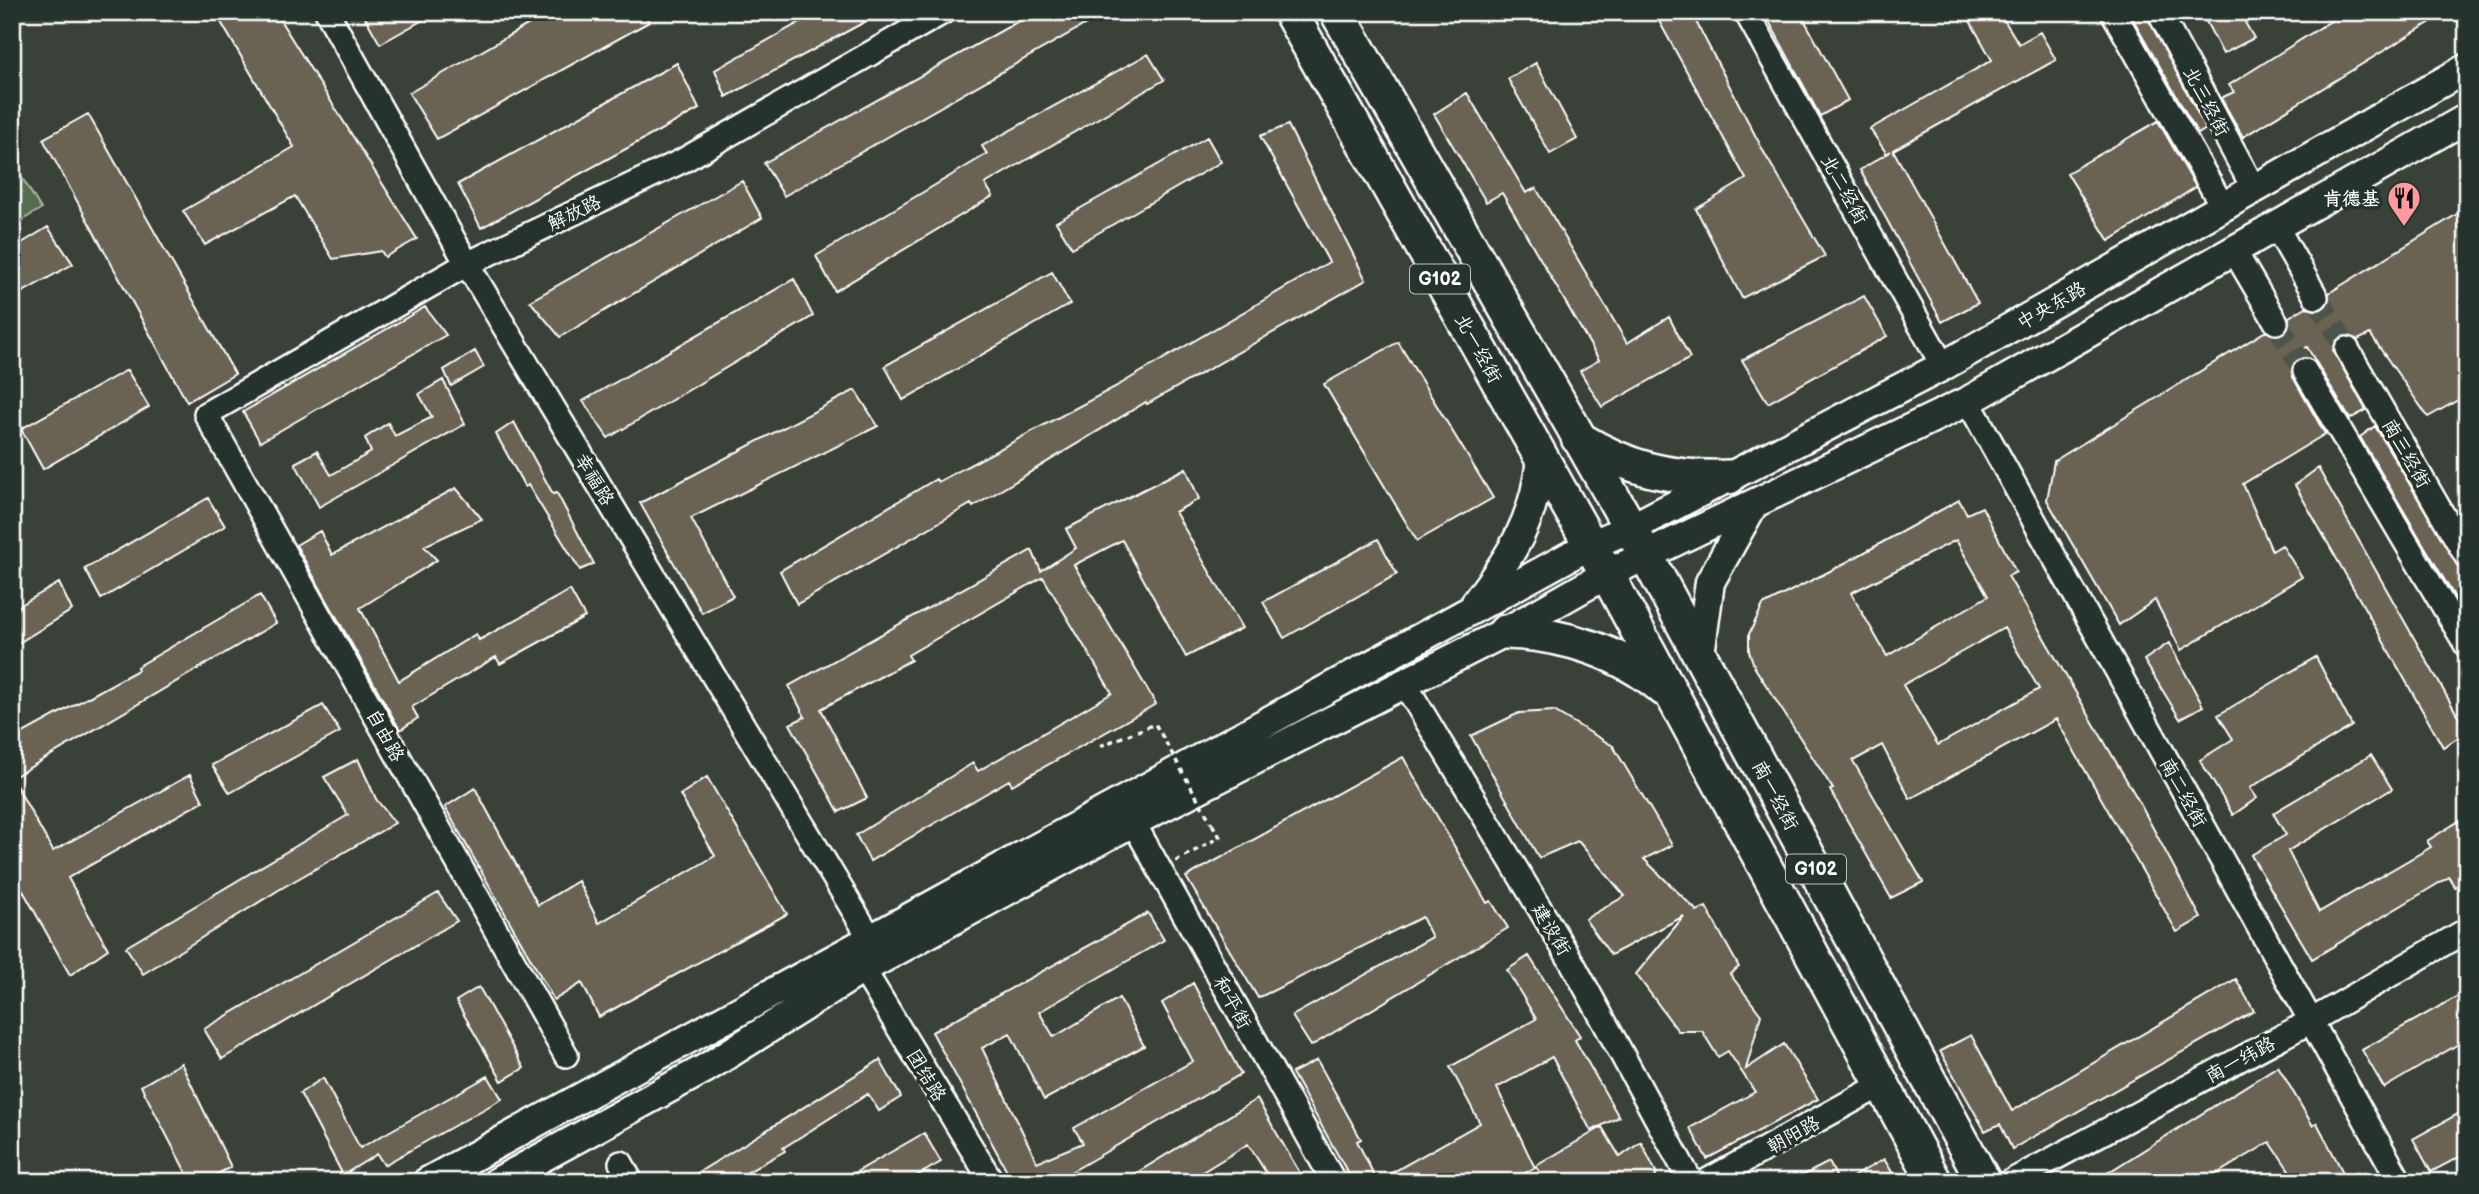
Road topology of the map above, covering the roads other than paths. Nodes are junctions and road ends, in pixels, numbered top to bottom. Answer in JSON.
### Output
{"nodes":[{"id":1,"x":327,"y":12,"type":"edge"},
{"id":2,"x":943,"y":12,"type":"edge"},
{"id":3,"x":1290,"y":12,"type":"edge"},
{"id":4,"x":1337,"y":12,"type":"edge"},
{"id":5,"x":1746,"y":12,"type":"edge"},
{"id":6,"x":2113,"y":12,"type":"edge"},
{"id":7,"x":2159,"y":12,"type":"edge"},
{"id":8,"x":2467,"y":68,"type":"edge"},
{"id":9,"x":2467,"y":118,"type":"edge"},
{"id":10,"x":2254,"y":189,"type":"junction"},
{"id":11,"x":2222,"y":208,"type":"junction"},
{"id":12,"x":2277,"y":228,"type":"junction"},
{"id":13,"x":2233,"y":249,"type":"junction"},
{"id":14,"x":467,"y":264,"type":"junction"},
{"id":15,"x":2316,"y":297,"type":"tunnel mouth"},
{"id":16,"x":2276,"y":322,"type":"tunnel mouth"},
{"id":17,"x":2347,"y":349,"type":"tunnel mouth"},
{"id":18,"x":1943,"y":366,"type":"junction"},
{"id":19,"x":2305,"y":371,"type":"tunnel mouth"},
{"id":20,"x":1968,"y":401,"type":"junction"},
{"id":21,"x":206,"y":414,"type":"joint"},
{"id":22,"x":1578,"y":438,"type":"junction"},
{"id":23,"x":1541,"y":458,"type":"junction"},
{"id":24,"x":1729,"y":477,"type":"junction"},
{"id":25,"x":1753,"y":506,"type":"junction"},
{"id":26,"x":1629,"y":529,"type":"junction"},
{"id":27,"x":1590,"y":545,"type":"junction"},
{"id":28,"x":1647,"y":556,"type":"junction"},
{"id":29,"x":2467,"y":557,"type":"edge"},
{"id":30,"x":1606,"y":574,"type":"junction"},
{"id":31,"x":1469,"y":611,"type":"junction"},
{"id":32,"x":1505,"y":632,"type":"junction"},
{"id":33,"x":2467,"y":646,"type":"edge"},
{"id":34,"x":1700,"y":654,"type":"junction"},
{"id":35,"x":1403,"y":681,"type":"junction"},
{"id":36,"x":1672,"y":696,"type":"junction"},
{"id":37,"x":1133,"y":822,"type":"junction"},
{"id":38,"x":2467,"y":930,"type":"edge"},
{"id":39,"x":872,"y":940,"type":"junction"},
{"id":40,"x":863,"y":969,"type":"junction"},
{"id":41,"x":2311,"y":1021,"type":"junction"},
{"id":42,"x":566,"y":1055,"type":"dead end"},
{"id":43,"x":1881,"y":1086,"type":"junction"},
{"id":44,"x":427,"y":1182,"type":"edge"},
{"id":45,"x":497,"y":1182,"type":"edge"},
{"id":46,"x":992,"y":1182,"type":"edge"},
{"id":47,"x":1334,"y":1182,"type":"edge"},
{"id":48,"x":1691,"y":1182,"type":"edge"},
{"id":49,"x":1704,"y":1182,"type":"edge"},
{"id":50,"x":1935,"y":1182,"type":"edge"},
{"id":51,"x":1984,"y":1182,"type":"edge"},
{"id":52,"x":2010,"y":1182,"type":"edge"},
{"id":53,"x":2400,"y":1182,"type":"edge"}],
"edges":[{"from":1,"to":14,"type":"street","name":"幸福路"},
{"from":2,"to":14,"type":"street","name":"解放路"},
{"from":3,"to":23,"type":"highway","name":"北一经街","number":"G102"},
{"from":4,"to":22,"type":"highway","number":"G102"},
{"from":5,"to":18,"type":"street","name":"北二经街"},
{"from":6,"to":11,"type":"street"},
{"from":7,"to":10,"type":"street","name":"北三经街"},
{"from":8,"to":10,"type":"main road","name":"中央东路"},
{"from":9,"to":12,"type":"main road"},
{"from":10,"to":11,"type":"main road","name":"中央东路"},
{"from":11,"to":18,"type":"main road","name":"中央东路"},
{"from":12,"to":13,"type":"main road"},
{"from":12,"to":15,"type":"street"},
{"from":13,"to":16,"type":"street"},
{"from":13,"to":20,"type":"main road"},
{"from":14,"to":21,"type":"street","name":"解放路"},
{"from":14,"to":39,"type":"street","name":"幸福路"},
{"from":17,"to":29,"type":"street","name":"南三经街"},
{"from":18,"to":24,"type":"main road","name":"中央东路"},
{"from":19,"to":33,"type":"street"},
{"from":20,"to":25,"type":"main road"},
{"from":20,"to":41,"type":"street","name":"南二经街"},
{"from":21,"to":42,"type":"street","name":"自由路"},
{"from":22,"to":24,"type":"highway"},
{"from":22,"to":26,"type":"highway","number":"G102"},
{"from":23,"to":27,"type":"highway","name":"北一经街","number":"G102"},
{"from":23,"to":31,"type":"main road"},
{"from":24,"to":26,"type":"main road","name":"中央东路"},
{"from":25,"to":28,"type":"main road"},
{"from":25,"to":34,"type":"main road"},
{"from":26,"to":27,"type":"main road","name":"中央东路"},
{"from":26,"to":28,"type":"highway","number":"G102"},
{"from":27,"to":30,"type":"highway","name":"北一经街","number":"G102"},
{"from":27,"to":31,"type":"main road","name":"中央东路"},
{"from":28,"to":30,"type":"main road"},
{"from":28,"to":34,"type":"highway","name":"南一经街","number":"G102"},
{"from":30,"to":32,"type":"main road"},
{"from":30,"to":36,"type":"highway","number":"G102"},
{"from":31,"to":39,"type":"main road","name":"中央东路"},
{"from":32,"to":35,"type":"main road"},
{"from":32,"to":36,"type":"highway"},
{"from":34,"to":51,"type":"highway","name":"南一经街","number":"G102"},
{"from":35,"to":37,"type":"main road"},
{"from":35,"to":48,"type":"street","name":"建设街"},
{"from":36,"to":43,"type":"highway","number":"G102"},
{"from":37,"to":40,"type":"main road"},
{"from":37,"to":47,"type":"street","name":"和平街"},
{"from":38,"to":41,"type":"street","name":"南一纬路"},
{"from":39,"to":44,"type":"main road","name":"中央东路"},
{"from":40,"to":45,"type":"main road"},
{"from":40,"to":46,"type":"street","name":"团结路"},
{"from":41,"to":52,"type":"street","name":"南一纬路"},
{"from":41,"to":53,"type":"street","name":"南二经街"},
{"from":43,"to":49,"type":"street","name":"朝阳路"},
{"from":43,"to":50,"type":"highway","number":"G102"}]}
